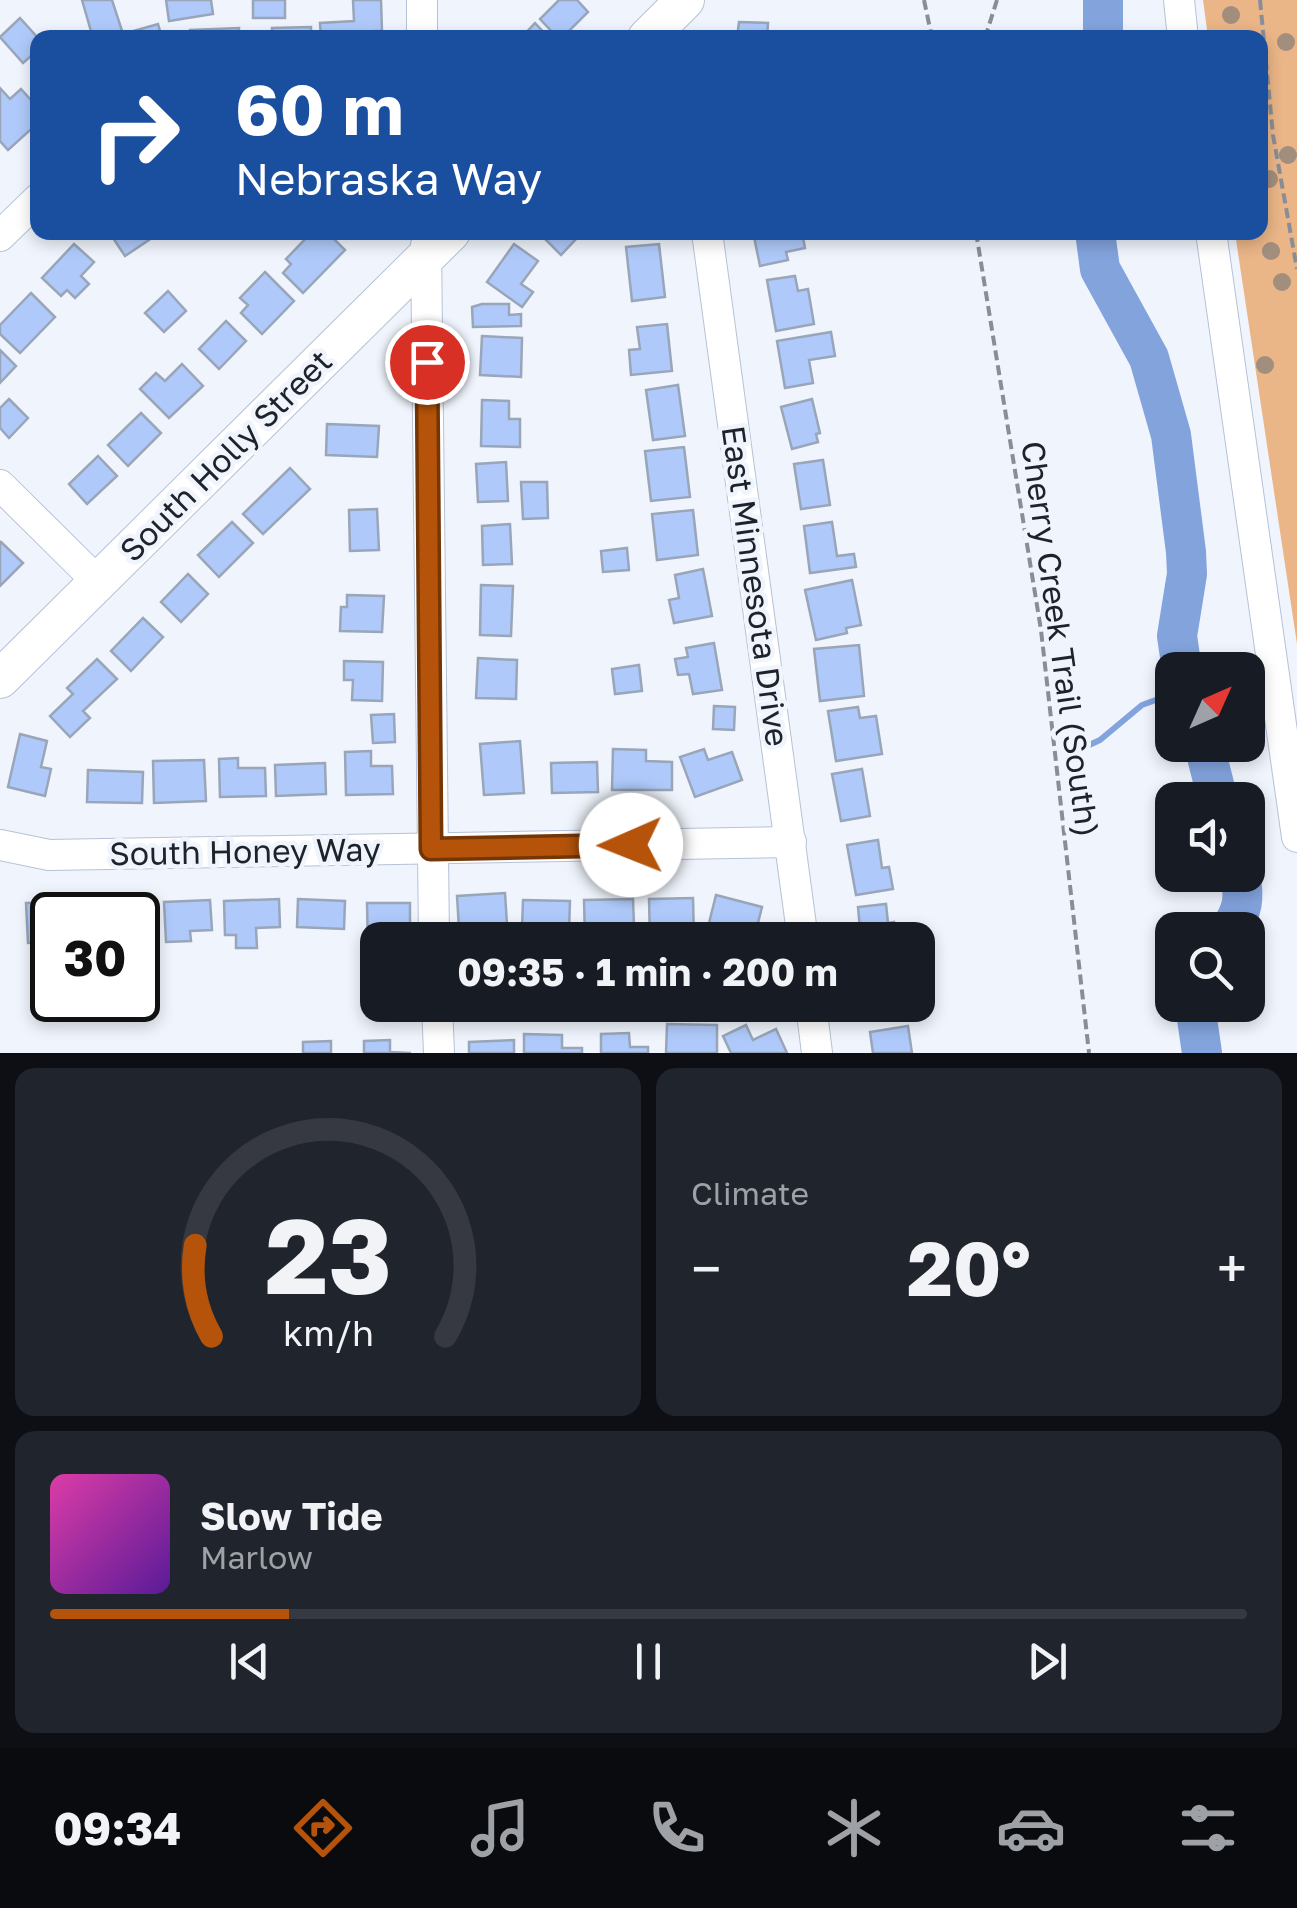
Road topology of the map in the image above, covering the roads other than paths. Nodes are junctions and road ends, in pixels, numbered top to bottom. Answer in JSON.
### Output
{"nodes":[{"id":1,"x":422,"y":0,"type":"edge"},
{"id":2,"x":1179,"y":0,"type":"edge"},
{"id":3,"x":422,"y":30,"type":"edge"},
{"id":4,"x":1183,"y":30,"type":"edge"},
{"id":5,"x":30,"y":206,"type":"edge"},
{"id":6,"x":0,"y":236,"type":"edge"},
{"id":7,"x":708,"y":240,"type":"edge"},
{"id":8,"x":1212,"y":240,"type":"edge"},
{"id":9,"x":435,"y":241,"type":"edge"},
{"id":10,"x":0,"y":485,"type":"edge"},
{"id":11,"x":99,"y":583,"type":"junction"},
{"id":12,"x":0,"y":679,"type":"edge"},
{"id":13,"x":1297,"y":838,"type":"edge"},
{"id":14,"x":790,"y":842,"type":"junction"},
{"id":15,"x":0,"y":846,"type":"edge"},
{"id":16,"x":431,"y":849,"type":"junction"},
{"id":17,"x":433,"y":922,"type":"edge"},
{"id":18,"x":801,"y":922,"type":"edge"},
{"id":19,"x":437,"y":1022,"type":"edge"},
{"id":20,"x":813,"y":1022,"type":"edge"},
{"id":21,"x":438,"y":1053,"type":"edge"},
{"id":22,"x":817,"y":1053,"type":"edge"}],
"edges":[{"from":1,"to":3,"type":"street"},
{"from":2,"to":4,"type":"street"},
{"from":5,"to":6,"type":"street"},
{"from":7,"to":14,"type":"street","name":"East Minnesota Drive"},
{"from":8,"to":13,"type":"street"},
{"from":9,"to":11,"type":"main road","name":"South Holly Street"},
{"from":9,"to":16,"type":"street"},
{"from":10,"to":11,"type":"street"},
{"from":11,"to":12,"type":"main road","name":"South Holly Street"},
{"from":14,"to":16,"type":"street","name":"South Honey Way"},
{"from":14,"to":18,"type":"street","name":"East Minnesota Drive"},
{"from":15,"to":16,"type":"street","name":"South Honey Way"},
{"from":16,"to":17,"type":"street"},
{"from":19,"to":21,"type":"street"},
{"from":20,"to":22,"type":"street"}]}
